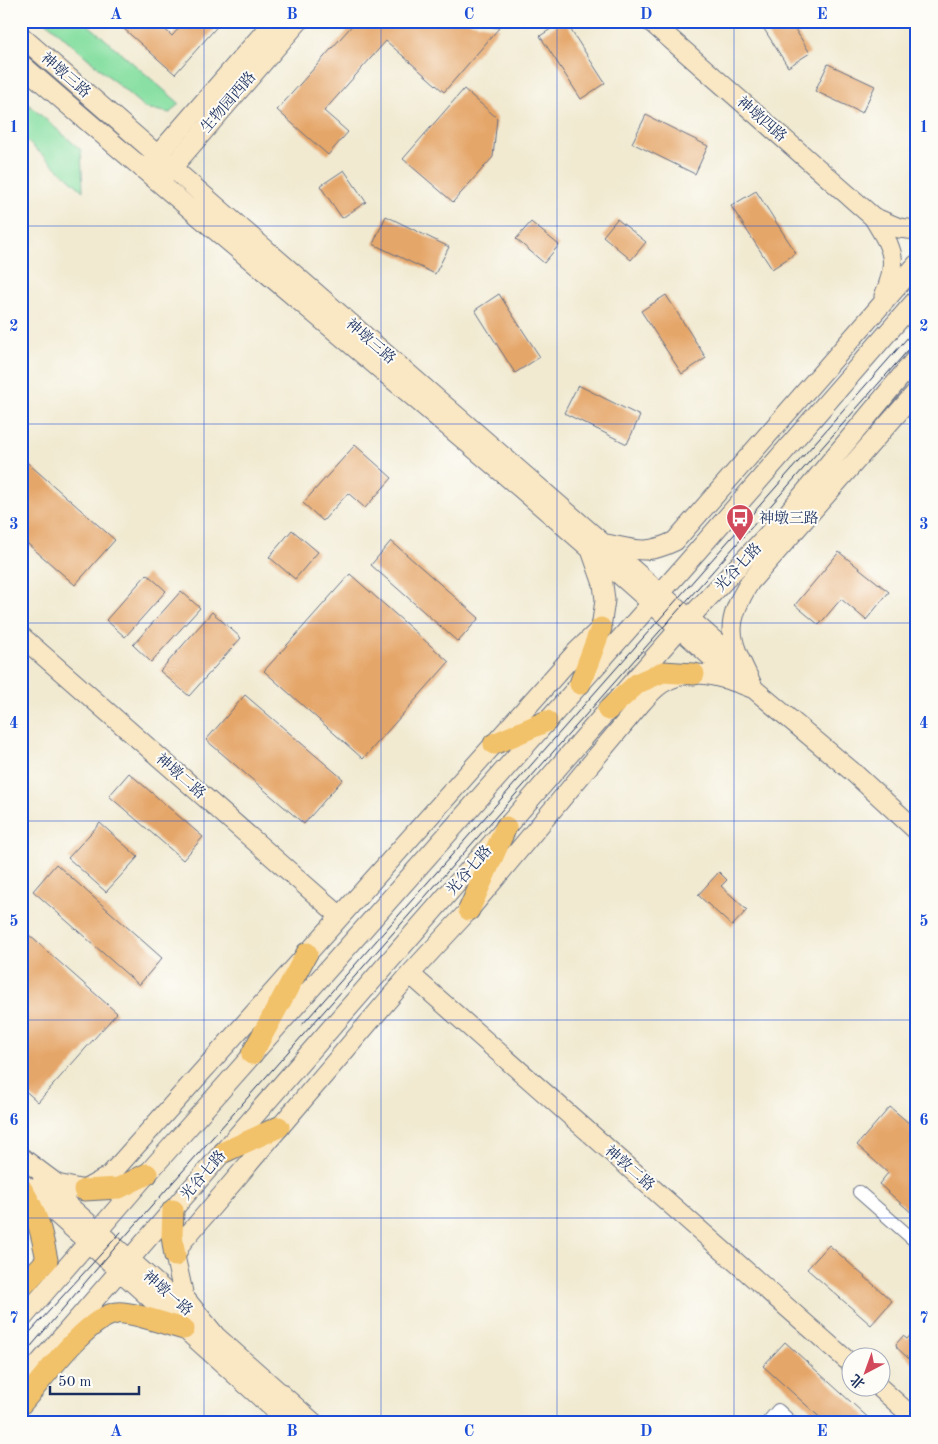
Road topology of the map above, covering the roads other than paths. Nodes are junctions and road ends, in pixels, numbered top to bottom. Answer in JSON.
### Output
{"nodes":[{"id":1,"x":274,"y":21,"type":"edge"},
{"id":2,"x":299,"y":21,"type":"edge"},
{"id":3,"x":650,"y":21,"type":"edge"},
{"id":4,"x":21,"y":36,"type":"edge"},
{"id":5,"x":21,"y":64,"type":"edge"},
{"id":6,"x":165,"y":162,"type":"junction"},
{"id":7,"x":151,"y":177,"type":"junction"},
{"id":8,"x":873,"y":217,"type":"junction"},
{"id":9,"x":917,"y":230,"type":"edge"},
{"id":10,"x":917,"y":264,"type":"edge"},
{"id":11,"x":917,"y":299,"type":"edge"},
{"id":12,"x":880,"y":306,"type":"junction"},
{"id":13,"x":848,"y":342,"type":"junction"},
{"id":14,"x":917,"y":356,"type":"edge"},
{"id":15,"x":917,"y":391,"type":"edge"},
{"id":16,"x":815,"y":416,"type":"junction"},
{"id":17,"x":838,"y":481,"type":"junction"},
{"id":18,"x":735,"y":508,"type":"junction"},
{"id":19,"x":786,"y":515,"type":"junction"},
{"id":20,"x":675,"y":541,"type":"junction"},
{"id":21,"x":597,"y":546,"type":"junction"},
{"id":22,"x":740,"y":566,"type":"junction"},
{"id":23,"x":656,"y":598,"type":"junction"},
{"id":24,"x":731,"y":622,"type":"junction"},
{"id":25,"x":685,"y":623,"type":"junction"},
{"id":26,"x":601,"y":628,"type":"junction"},
{"id":27,"x":21,"y":636,"type":"edge"},
{"id":28,"x":694,"y":674,"type":"junction"},
{"id":29,"x":746,"y":679,"type":"junction"},
{"id":30,"x":580,"y":684,"type":"junction"},
{"id":31,"x":608,"y":710,"type":"junction"},
{"id":32,"x":547,"y":720,"type":"junction"},
{"id":33,"x":494,"y":744,"type":"junction"},
{"id":34,"x":506,"y":827,"type":"junction"},
{"id":35,"x":917,"y":831,"type":"edge"},
{"id":36,"x":468,"y":910,"type":"junction"},
{"id":37,"x":340,"y":916,"type":"junction"},
{"id":38,"x":307,"y":953,"type":"junction"},
{"id":39,"x":410,"y":974,"type":"junction"},
{"id":40,"x":252,"y":1054,"type":"junction"},
{"id":41,"x":280,"y":1127,"type":"junction"},
{"id":42,"x":224,"y":1152,"type":"junction"},
{"id":43,"x":21,"y":1157,"type":"edge"},
{"id":44,"x":21,"y":1164,"type":"edge"},
{"id":45,"x":147,"y":1174,"type":"junction"},
{"id":46,"x":21,"y":1182,"type":"edge"},
{"id":47,"x":21,"y":1188,"type":"edge"},
{"id":48,"x":84,"y":1190,"type":"junction"},
{"id":49,"x":859,"y":1192,"type":"dead end"},
{"id":50,"x":173,"y":1210,"type":"junction"},
{"id":51,"x":93,"y":1237,"type":"junction"},
{"id":52,"x":917,"y":1242,"type":"edge"},
{"id":53,"x":176,"y":1256,"type":"junction"},
{"id":54,"x":47,"y":1260,"type":"junction"},
{"id":55,"x":125,"y":1265,"type":"junction"},
{"id":56,"x":21,"y":1288,"type":"edge"},
{"id":57,"x":118,"y":1312,"type":"junction"},
{"id":58,"x":22,"y":1320,"type":"edge"},
{"id":59,"x":73,"y":1324,"type":"junction"},
{"id":60,"x":184,"y":1329,"type":"junction"},
{"id":61,"x":214,"y":1334,"type":"junction"},
{"id":62,"x":840,"y":1354,"type":"edge"},
{"id":63,"x":21,"y":1384,"type":"edge"},
{"id":64,"x":889,"y":1396,"type":"edge"},
{"id":65,"x":21,"y":1404,"type":"edge"},
{"id":66,"x":917,"y":1421,"type":"edge"},
{"id":67,"x":289,"y":1423,"type":"edge"},
{"id":68,"x":314,"y":1423,"type":"edge"},
{"id":69,"x":767,"y":1423,"type":"edge"},
{"id":70,"x":792,"y":1423,"type":"edge"}],
"edges":[{"from":1,"to":6,"type":"street","name":"生物园西路"},
{"from":2,"to":6,"type":"street","name":"生物园西路"},
{"from":3,"to":8,"type":"street","name":"神墩四路"},
{"from":4,"to":6,"type":"street","name":"神墩三路"},
{"from":5,"to":7,"type":"street","name":"神墩三路"},
{"from":6,"to":7,"type":"street","name":"生物园西路"},
{"from":6,"to":21,"type":"street","name":"神墩三路"},
{"from":7,"to":21,"type":"street","name":"神墩三路"},
{"from":8,"to":9,"type":"street"},
{"from":8,"to":12,"type":"street"},
{"from":10,"to":12,"type":"street"},
{"from":11,"to":16,"type":"street"},
{"from":12,"to":13,"type":"street"},
{"from":13,"to":16,"type":"street"},
{"from":13,"to":20,"type":"street"},
{"from":14,"to":19,"type":"street","name":"光谷七路"},
{"from":15,"to":17,"type":"street"},
{"from":16,"to":18,"type":"street"},
{"from":17,"to":19,"type":"street"},
{"from":17,"to":24,"type":"street"},
{"from":18,"to":20,"type":"street"},
{"from":18,"to":23,"type":"street"},
{"from":19,"to":22,"type":"street","name":"光谷七路"},
{"from":20,"to":21,"type":"street"},
{"from":21,"to":23,"type":"street","name":"神墩三路"},
{"from":21,"to":26,"type":"street"},
{"from":22,"to":24,"type":"street"},
{"from":22,"to":25,"type":"street","name":"光谷七路"},
{"from":23,"to":25,"type":"street","name":"神墩三路"},
{"from":23,"to":30,"type":"street"},
{"from":24,"to":29,"type":"street"},
{"from":25,"to":29,"type":"street","name":"神墩三路"},
{"from":25,"to":31,"type":"street","name":"光谷七路"},
{"from":26,"to":30,"type":"main road"},
{"from":26,"to":33,"type":"street"},
{"from":27,"to":37,"type":"street","name":"神墩二路"},
{"from":28,"to":29,"type":"street"},
{"from":28,"to":31,"type":"main road"},
{"from":28,"to":36,"type":"street"},
{"from":29,"to":35,"type":"street","name":"神墩三路"},
{"from":30,"to":32,"type":"street"},
{"from":31,"to":34,"type":"street","name":"光谷七路"},
{"from":32,"to":33,"type":"main road"},
{"from":32,"to":40,"type":"street"},
{"from":33,"to":37,"type":"street"},
{"from":34,"to":36,"type":"main road"},
{"from":34,"to":42,"type":"street","name":"光谷七路"},
{"from":36,"to":39,"type":"street"},
{"from":37,"to":38,"type":"street"},
{"from":38,"to":40,"type":"main road"},
{"from":38,"to":48,"type":"street"},
{"from":39,"to":41,"type":"street"},
{"from":39,"to":62,"type":"street","name":"神敦二路"},
{"from":40,"to":45,"type":"street"},
{"from":41,"to":42,"type":"main road"},
{"from":41,"to":53,"type":"street"},
{"from":42,"to":50,"type":"street","name":"光谷七路"},
{"from":43,"to":48,"type":"street"},
{"from":44,"to":51,"type":"street","name":"神墩一路"},
{"from":45,"to":48,"type":"main road"},
{"from":45,"to":51,"type":"street"},
{"from":46,"to":51,"type":"street","name":"神墩一路"},
{"from":47,"to":54,"type":"main road"},
{"from":49,"to":52,"type":"street"},
{"from":50,"to":53,"type":"main road"},
{"from":50,"to":55,"type":"street","name":"光谷七路"},
{"from":51,"to":55,"type":"street","name":"神墩一路"},
{"from":51,"to":58,"type":"street"},
{"from":53,"to":61,"type":"street"},
{"from":54,"to":56,"type":"main road"},
{"from":54,"to":58,"type":"street"},
{"from":55,"to":59,"type":"street","name":"光谷七路"},
{"from":55,"to":60,"type":"street","name":"神墩一路"},
{"from":55,"to":61,"type":"street","name":"神墩一路"},
{"from":57,"to":59,"type":"main road"},
{"from":57,"to":60,"type":"main road"},
{"from":57,"to":65,"type":"main road"},
{"from":59,"to":63,"type":"street","name":"光谷七路"},
{"from":60,"to":67,"type":"street","name":"神墩一路"},
{"from":61,"to":68,"type":"street","name":"神墩一路"},
{"from":64,"to":66,"type":"street"},
{"from":69,"to":70,"type":"street"}]}
